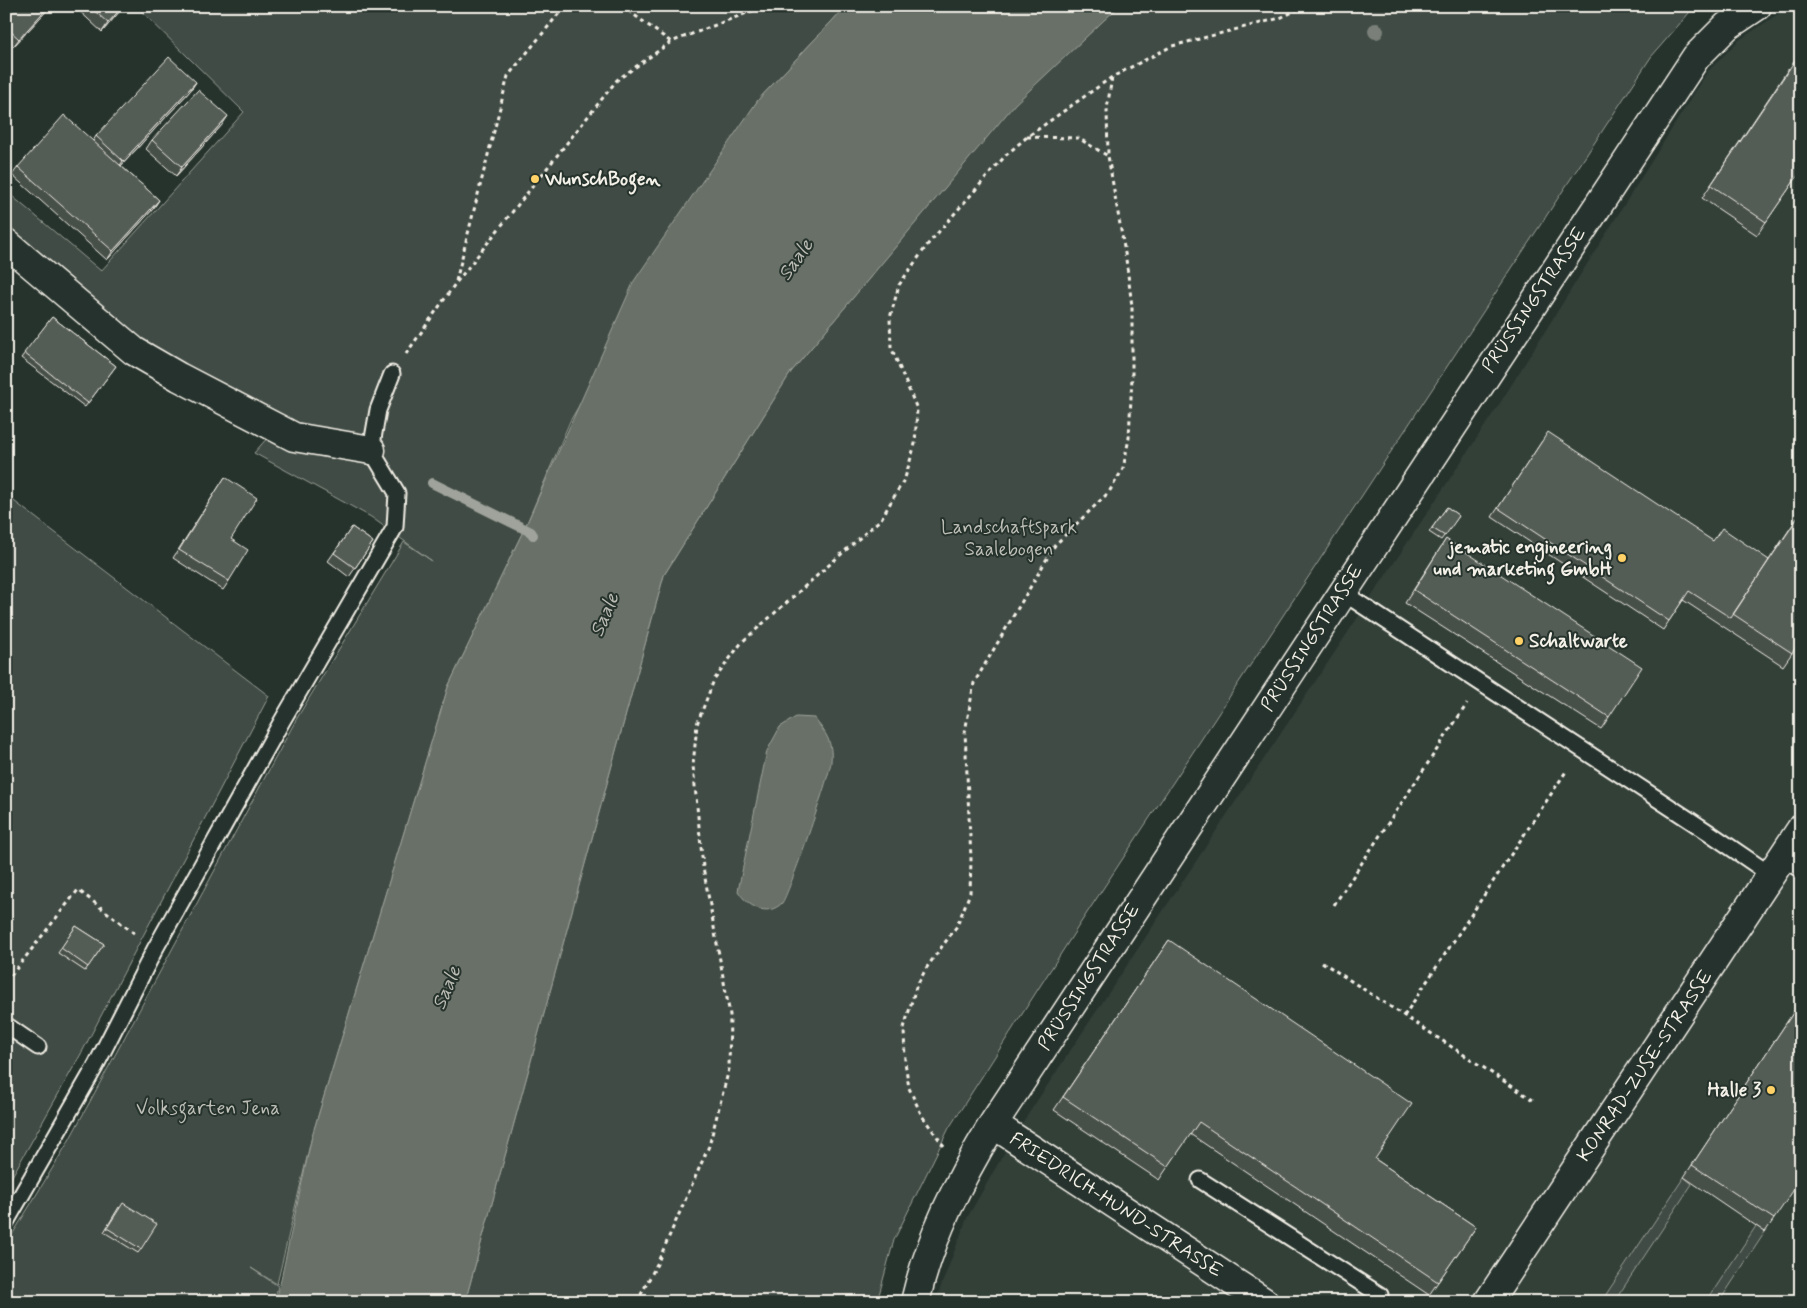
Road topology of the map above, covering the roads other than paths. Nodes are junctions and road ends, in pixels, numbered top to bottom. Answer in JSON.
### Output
{"nodes":[{"id":1,"x":1757,"y":6,"type":"edge"},
{"id":2,"x":6,"y":243,"type":"edge"},
{"id":3,"x":392,"y":374,"type":"road end"},
{"id":4,"x":371,"y":450,"type":"junction"},
{"id":5,"x":1342,"y":592,"type":"junction"},
{"id":6,"x":1801,"y":829,"type":"edge"},
{"id":7,"x":1785,"y":868,"type":"edge"},
{"id":8,"x":6,"y":1025,"type":"edge"},
{"id":9,"x":38,"y":1047,"type":"dead end"},
{"id":10,"x":993,"y":1124,"type":"junction"},
{"id":11,"x":1200,"y":1180,"type":"dead end"},
{"id":12,"x":6,"y":1222,"type":"edge"},
{"id":13,"x":915,"y":1302,"type":"edge"},
{"id":14,"x":1264,"y":1302,"type":"edge"},
{"id":15,"x":1375,"y":1302,"type":"edge"},
{"id":16,"x":1488,"y":1302,"type":"edge"}],
"edges":[{"from":1,"to":5,"type":"street","name":"PRÜSSINGSTRASSE"},
{"from":2,"to":4,"type":"street"},
{"from":3,"to":4,"type":"lane"},
{"from":4,"to":12,"type":"lane"},
{"from":5,"to":7,"type":"lane"},
{"from":5,"to":10,"type":"street","name":"PRÜSSINGSTRASSE"},
{"from":6,"to":7,"type":"street","name":"KONRAD-ZUSE-STRASSE"},
{"from":7,"to":16,"type":"street","name":"KONRAD-ZUSE-STRASSE"},
{"from":8,"to":9,"type":"lane"},
{"from":10,"to":13,"type":"street","name":"PRÜSSINGSTRASSE"},
{"from":10,"to":14,"type":"street","name":"FRIEDRICH-HUND-STRASSE"},
{"from":11,"to":15,"type":"lane"}]}
